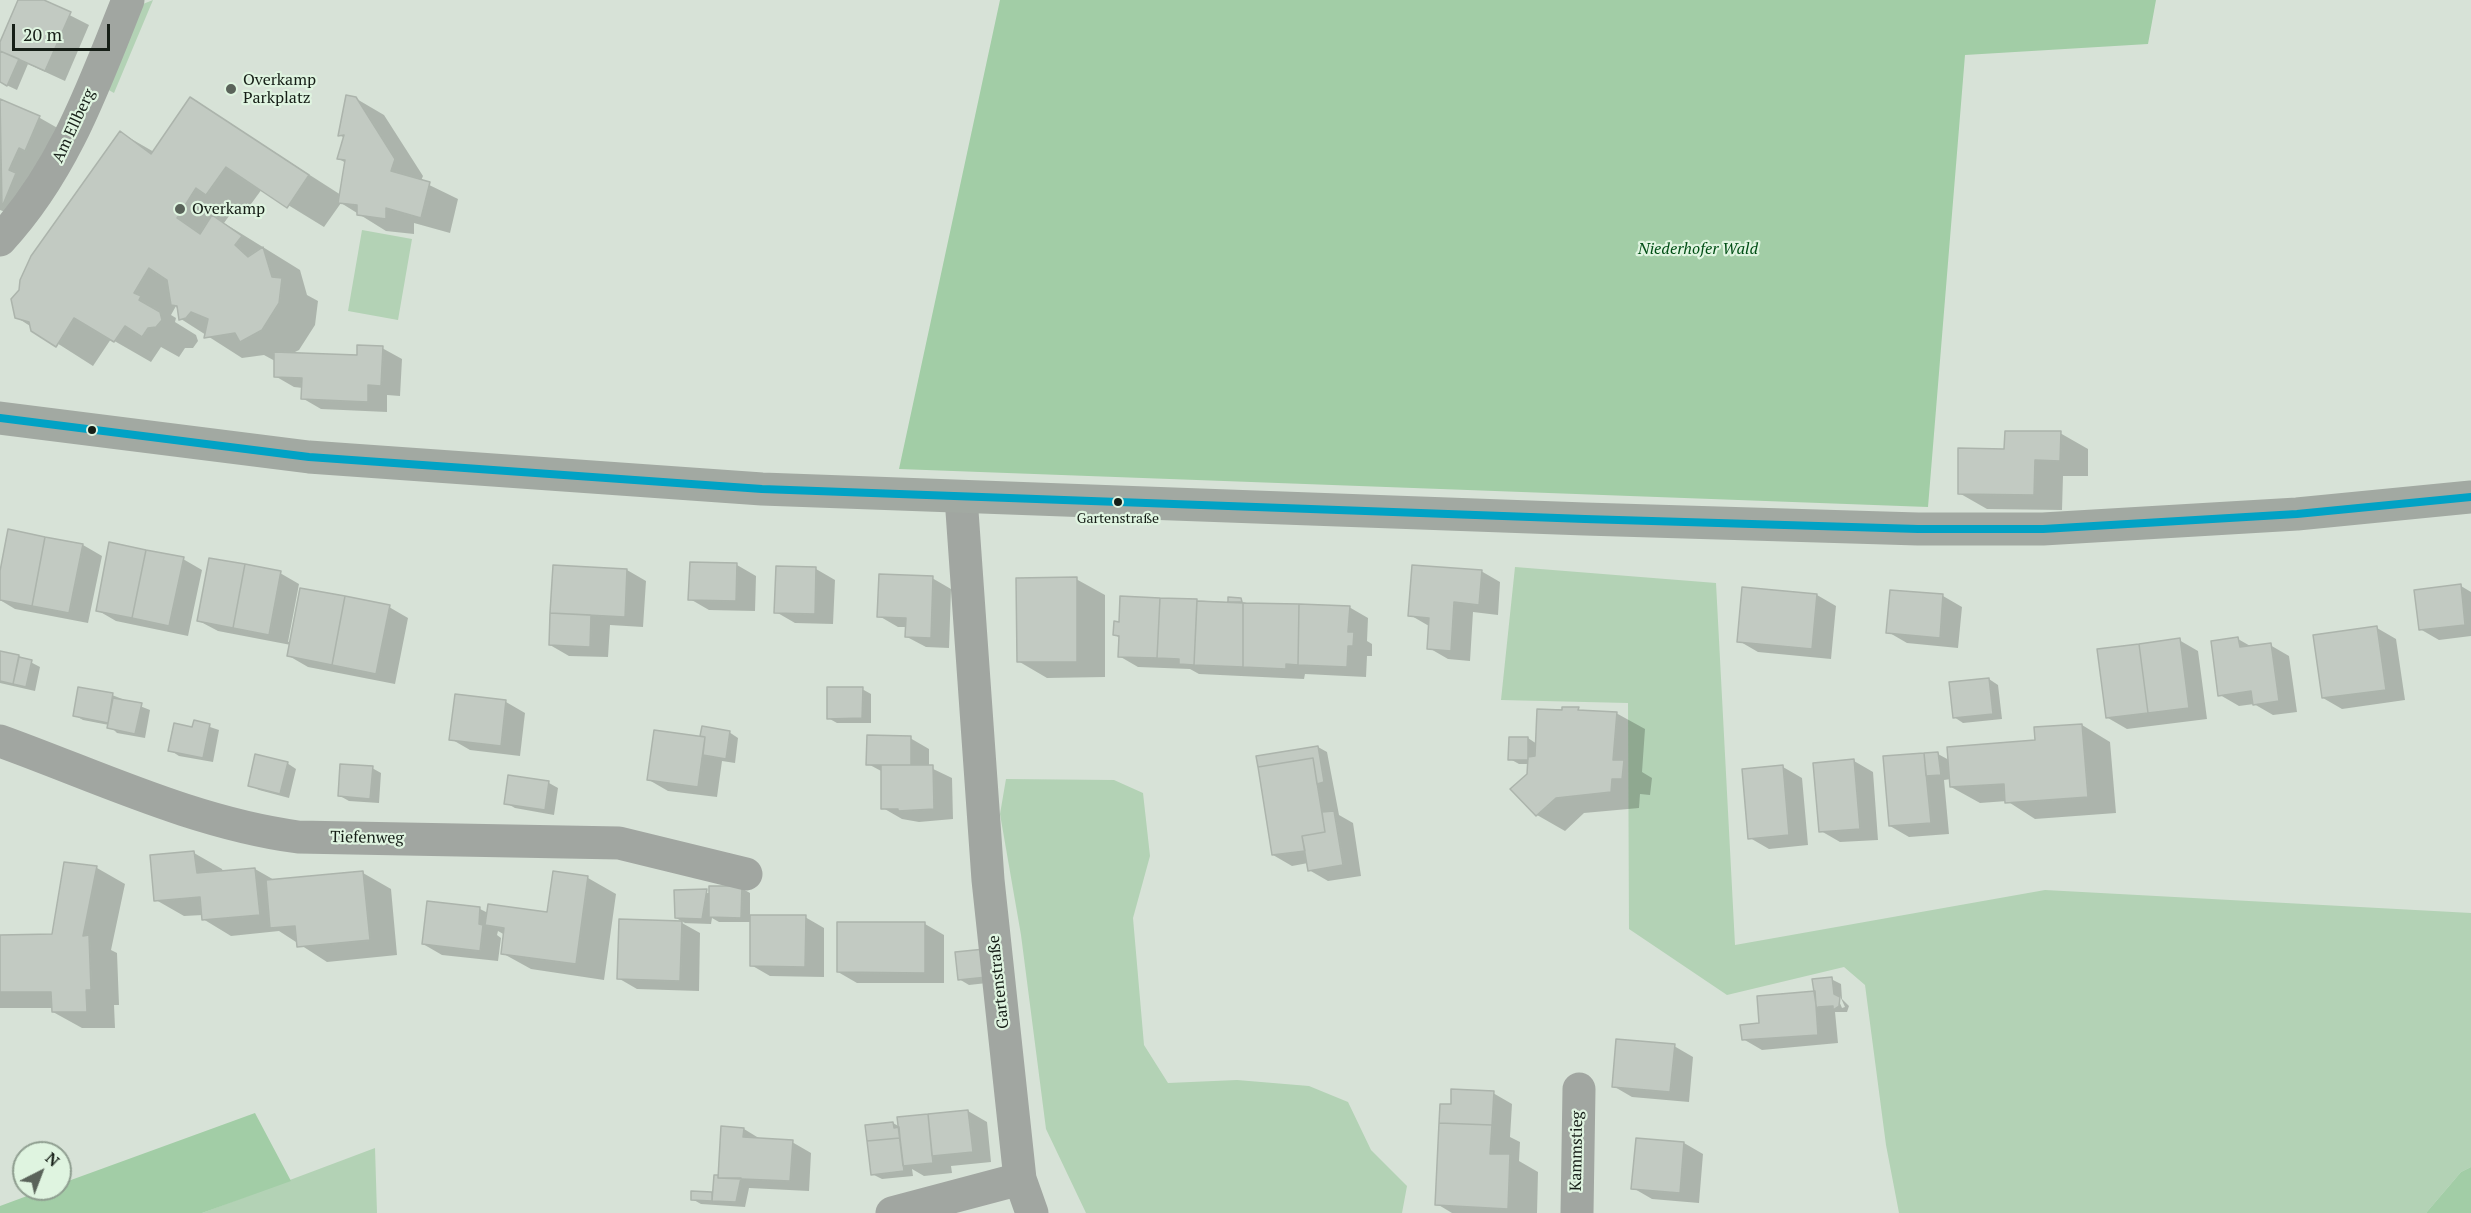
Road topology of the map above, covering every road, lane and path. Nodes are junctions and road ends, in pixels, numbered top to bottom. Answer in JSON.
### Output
{"nodes":[{"id":1,"x":128,"y":0,"type":"edge"},
{"id":2,"x":1,"y":237,"type":"edge"},
{"id":3,"x":0,"y":418,"type":"edge"},
{"id":4,"x":961,"y":496,"type":"junction"},
{"id":5,"x":2471,"y":497,"type":"edge"},
{"id":6,"x":0,"y":741,"type":"edge"},
{"id":7,"x":746,"y":874,"type":"dead end"},
{"id":8,"x":1579,"y":1089,"type":"dead end"},
{"id":9,"x":1020,"y":1179,"type":"junction"},
{"id":10,"x":892,"y":1213,"type":"edge"},
{"id":11,"x":1032,"y":1213,"type":"edge"},
{"id":12,"x":1577,"y":1213,"type":"edge"}],
"edges":[{"from":1,"to":2,"type":"street","name":"Am Ellberg"},
{"from":3,"to":4,"type":"main road"},
{"from":4,"to":5,"type":"main road"},
{"from":4,"to":9,"type":"street","name":"Gartenstraße"},
{"from":6,"to":7,"type":"street","name":"Tiefenweg"},
{"from":8,"to":12,"type":"street","name":"Kammstieg"},
{"from":9,"to":10,"type":"street"},
{"from":9,"to":11,"type":"street","name":"Gartenstraße"}]}
